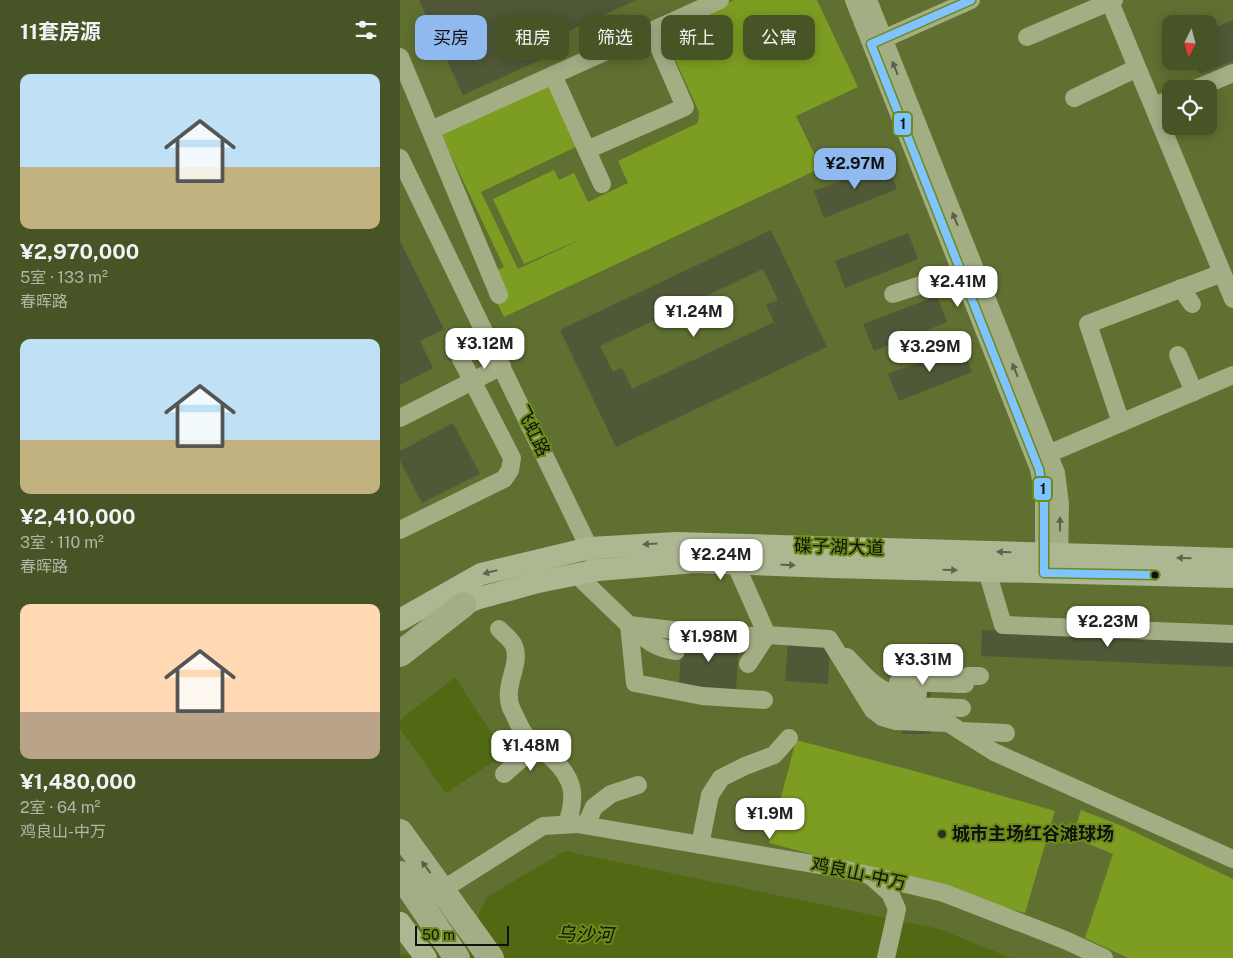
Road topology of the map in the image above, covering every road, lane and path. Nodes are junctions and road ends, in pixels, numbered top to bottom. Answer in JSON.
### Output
{"nodes":[{"id":1,"x":720,"y":0,"type":"edge"},
{"id":2,"x":854,"y":0,"type":"edge"},
{"id":3,"x":868,"y":0,"type":"edge"},
{"id":4,"x":971,"y":0,"type":"edge"},
{"id":5,"x":1112,"y":1,"type":"edge"},
{"id":6,"x":652,"y":31,"type":"junction"},
{"id":7,"x":1027,"y":37,"type":"dead end"},
{"id":8,"x":877,"y":41,"type":"junction"},
{"id":9,"x":400,"y":57,"type":"edge"},
{"id":10,"x":1140,"y":63,"type":"junction"},
{"id":11,"x":1233,"y":73,"type":"edge"},
{"id":12,"x":553,"y":75,"type":"junction"},
{"id":13,"x":1217,"y":80,"type":"edge"},
{"id":14,"x":1074,"y":98,"type":"dead end"},
{"id":15,"x":1162,"y":103,"type":"edge"},
{"id":16,"x":1154,"y":106,"type":"junction"},
{"id":17,"x":431,"y":130,"type":"junction"},
{"id":18,"x":587,"y":150,"type":"junction"},
{"id":19,"x":402,"y":168,"type":"edge"},
{"id":20,"x":602,"y":184,"type":"dead end"},
{"id":21,"x":961,"y":272,"type":"junction"},
{"id":22,"x":1222,"y":273,"type":"junction"},
{"id":23,"x":1182,"y":288,"type":"junction"},
{"id":24,"x":893,"y":294,"type":"dead end"},
{"id":25,"x":499,"y":295,"type":"dead end"},
{"id":26,"x":1233,"y":299,"type":"edge"},
{"id":27,"x":1192,"y":304,"type":"dead end"},
{"id":28,"x":1178,"y":354,"type":"dead end"},
{"id":29,"x":461,"y":359,"type":"dead end"},
{"id":30,"x":502,"y":366,"type":"junction"},
{"id":31,"x":1233,"y":375,"type":"edge"},
{"id":32,"x":472,"y":380,"type":"junction"},
{"id":33,"x":1194,"y":392,"type":"junction"},
{"id":34,"x":400,"y":418,"type":"edge"},
{"id":35,"x":1121,"y":423,"type":"junction"},
{"id":36,"x":1048,"y":454,"type":"junction"},
{"id":37,"x":400,"y":530,"type":"edge"},
{"id":38,"x":590,"y":548,"type":"junction"},
{"id":39,"x":1233,"y":559,"type":"edge"},
{"id":40,"x":735,"y":563,"type":"junction"},
{"id":41,"x":1051,"y":563,"type":"junction"},
{"id":42,"x":598,"y":570,"type":"junction"},
{"id":43,"x":987,"y":571,"type":"junction"},
{"id":44,"x":576,"y":574,"type":"junction"},
{"id":45,"x":1233,"y":577,"type":"edge"},
{"id":46,"x":463,"y":605,"type":"junction"},
{"id":47,"x":400,"y":620,"type":"edge"},
{"id":48,"x":629,"y":625,"type":"junction"},
{"id":49,"x":499,"y":629,"type":"dead end"},
{"id":50,"x":400,"y":632,"type":"edge"},
{"id":51,"x":1233,"y":634,"type":"edge"},
{"id":52,"x":767,"y":635,"type":"junction"},
{"id":53,"x":828,"y":639,"type":"junction"},
{"id":54,"x":676,"y":651,"type":"dead end"},
{"id":55,"x":400,"y":654,"type":"edge"},
{"id":56,"x":748,"y":664,"type":"dead end"},
{"id":57,"x":764,"y":700,"type":"dead end"},
{"id":58,"x":962,"y":731,"type":"junction"},
{"id":59,"x":1006,"y":733,"type":"dead end"},
{"id":60,"x":789,"y":738,"type":"dead end"},
{"id":61,"x":536,"y":746,"type":"junction"},
{"id":62,"x":504,"y":774,"type":"dead end"},
{"id":63,"x":638,"y":785,"type":"dead end"},
{"id":64,"x":568,"y":824,"type":"junction"},
{"id":65,"x":586,"y":825,"type":"junction"},
{"id":66,"x":400,"y":832,"type":"edge"},
{"id":67,"x":700,"y":845,"type":"junction"},
{"id":68,"x":1233,"y":859,"type":"edge"},
{"id":69,"x":400,"y":874,"type":"edge"},
{"id":70,"x":871,"y":876,"type":"junction"},
{"id":71,"x":447,"y":896,"type":"junction"},
{"id":72,"x":405,"y":929,"type":"edge"},
{"id":73,"x":426,"y":958,"type":"edge"},
{"id":74,"x":457,"y":958,"type":"edge"},
{"id":75,"x":491,"y":958,"type":"edge"},
{"id":76,"x":886,"y":958,"type":"edge"},
{"id":77,"x":1104,"y":958,"type":"edge"}],
"edges":[{"from":1,"to":6,"type":"street"},
{"from":2,"to":8,"type":"street"},
{"from":3,"to":8,"type":"street"},
{"from":4,"to":8,"type":"street"},
{"from":5,"to":7,"type":"street"},
{"from":5,"to":10,"type":"street"},
{"from":6,"to":12,"type":"street"},
{"from":6,"to":18,"type":"street"},
{"from":8,"to":21,"type":"street"},
{"from":36,"to":8,"type":"street","one_way":true},
{"from":9,"to":17,"type":"street"},
{"from":10,"to":14,"type":"street"},
{"from":10,"to":16,"type":"street"},
{"from":11,"to":13,"type":"street"},
{"from":12,"to":17,"type":"street"},
{"from":12,"to":18,"type":"street"},
{"from":15,"to":16,"type":"street"},
{"from":16,"to":22,"type":"street"},
{"from":17,"to":25,"type":"street"},
{"from":18,"to":20,"type":"street"},
{"from":19,"to":30,"type":"street","name":"飞虹路"},
{"from":21,"to":24,"type":"street"},
{"from":21,"to":41,"type":"street"},
{"from":22,"to":23,"type":"street"},
{"from":22,"to":26,"type":"street"},
{"from":23,"to":27,"type":"street"},
{"from":23,"to":35,"type":"street"},
{"from":28,"to":33,"type":"street"},
{"from":29,"to":32,"type":"street"},
{"from":30,"to":32,"type":"street"},
{"from":30,"to":38,"type":"street","name":"飞虹路"},
{"from":31,"to":33,"type":"street"},
{"from":32,"to":34,"type":"street"},
{"from":32,"to":37,"type":"street"},
{"from":33,"to":35,"type":"street"},
{"from":35,"to":36,"type":"street"},
{"from":41,"to":36,"type":"street","one_way":true},
{"from":41,"to":38,"type":"main road","name":"碟子湖大道","one_way":true},
{"from":38,"to":42,"type":"street","name":"飞虹路"},
{"from":38,"to":47,"type":"main road","name":"碟子湖大道","one_way":true},
{"from":39,"to":41,"type":"main road","name":"碟子湖大道","one_way":true},
{"from":40,"to":42,"type":"main road","name":"碟子湖大道"},
{"from":40,"to":43,"type":"main road","name":"碟子湖大道","one_way":true},
{"from":40,"to":52,"type":"street"},
{"from":41,"to":43,"type":"main road","name":"碟子湖大道"},
{"from":41,"to":45,"type":"main road","name":"碟子湖大道"},
{"from":42,"to":44,"type":"main road","name":"碟子湖大道"},
{"from":43,"to":51,"type":"street"},
{"from":44,"to":46,"type":"main road","name":"碟子湖大道"},
{"from":44,"to":48,"type":"street"},
{"from":46,"to":50,"type":"main road","name":"碟子湖大道"},
{"from":46,"to":55,"type":"highway"},
{"from":48,"to":52,"type":"street"},
{"from":48,"to":54,"type":"street"},
{"from":48,"to":57,"type":"street"},
{"from":49,"to":61,"type":"street"},
{"from":52,"to":53,"type":"street"},
{"from":52,"to":56,"type":"street"},
{"from":53,"to":53,"type":"street"},
{"from":53,"to":58,"type":"street"},
{"from":58,"to":59,"type":"street"},
{"from":58,"to":68,"type":"street"},
{"from":60,"to":67,"type":"street"},
{"from":61,"to":62,"type":"street"},
{"from":61,"to":64,"type":"street"},
{"from":63,"to":65,"type":"street"},
{"from":64,"to":65,"type":"street","name":"鸡良山-中万"},
{"from":64,"to":71,"type":"street","name":"鸡良山-中万"},
{"from":65,"to":67,"type":"street","name":"鸡良山-中万"},
{"from":71,"to":66,"type":"highway","one_way":true},
{"from":67,"to":70,"type":"street","name":"鸡良山-中万"},
{"from":69,"to":74,"type":"highway"},
{"from":70,"to":76,"type":"street"},
{"from":70,"to":77,"type":"street","name":"鸡良山-中万"},
{"from":71,"to":75,"type":"highway"},
{"from":72,"to":73,"type":"main road"}]}
